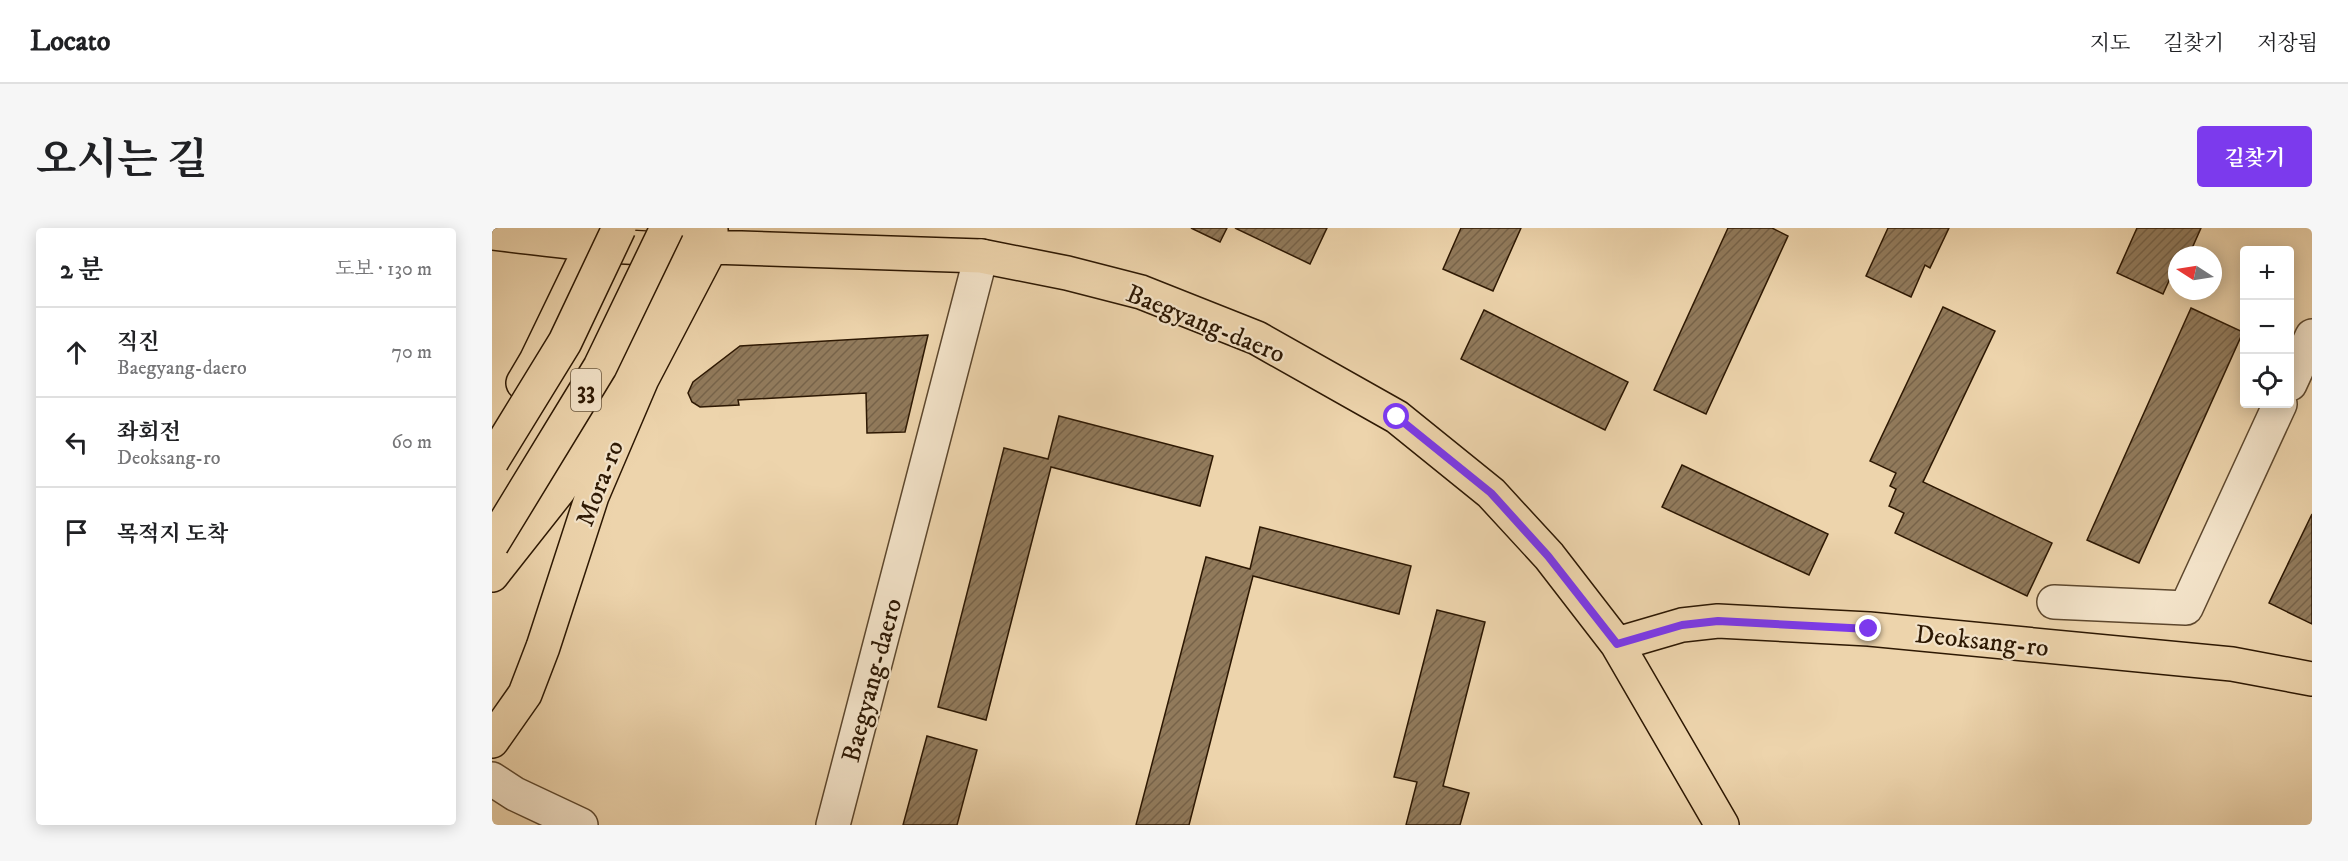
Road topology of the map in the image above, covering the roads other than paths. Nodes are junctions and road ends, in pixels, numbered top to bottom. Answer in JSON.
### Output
{"nodes":[{"id":1,"x":492,"y":233,"type":"edge"},
{"id":2,"x":602,"y":234,"type":"edge"},
{"id":3,"x":690,"y":236,"type":"edge"},
{"id":4,"x":796,"y":239,"type":"edge"},
{"id":5,"x":981,"y":256,"type":"junction"},
{"id":6,"x":2312,"y":336,"type":"edge"},
{"id":7,"x":2294,"y":374,"type":"edge"},
{"id":8,"x":2278,"y":408,"type":"edge"},
{"id":9,"x":492,"y":436,"type":"edge"},
{"id":10,"x":492,"y":461,"type":"edge"},
{"id":11,"x":492,"y":544,"type":"edge"},
{"id":12,"x":492,"y":575,"type":"edge"},
{"id":13,"x":2054,"y":602,"type":"dead end"},
{"id":14,"x":1617,"y":644,"type":"junction"},
{"id":15,"x":2312,"y":679,"type":"edge"},
{"id":16,"x":492,"y":741,"type":"edge"},
{"id":17,"x":492,"y":779,"type":"edge"},
{"id":18,"x":581,"y":825,"type":"edge"},
{"id":19,"x":833,"y":825,"type":"edge"},
{"id":20,"x":1722,"y":825,"type":"edge"}],
"edges":[{"from":1,"to":2,"type":"main road","name":"Baegyang-daero"},
{"from":2,"to":3,"type":"main road","name":"Baegyang-daero"},
{"from":2,"to":9,"type":"main road"},
{"from":2,"to":10,"type":"main road","number":"33","bridge":true},
{"from":3,"to":4,"type":"main road","name":"Baegyang-daero"},
{"from":3,"to":11,"type":"main road","name":"Mora-ro","number":"33","bridge":true},
{"from":3,"to":12,"type":"main road","name":"Mora-ro"},
{"from":3,"to":16,"type":"main road","name":"Mora-ro"},
{"from":4,"to":5,"type":"main road","name":"Baegyang-daero"},
{"from":5,"to":14,"type":"main road","name":"Baegyang-daero"},
{"from":5,"to":19,"type":"street","name":"Baegyang-daero"},
{"from":6,"to":7,"type":"street"},
{"from":8,"to":13,"type":"street","name":"Deoksang-ro"},
{"from":14,"to":15,"type":"main road","name":"Deoksang-ro"},
{"from":14,"to":20,"type":"main road","name":"Baegyang-daero"},
{"from":17,"to":18,"type":"street"}]}
